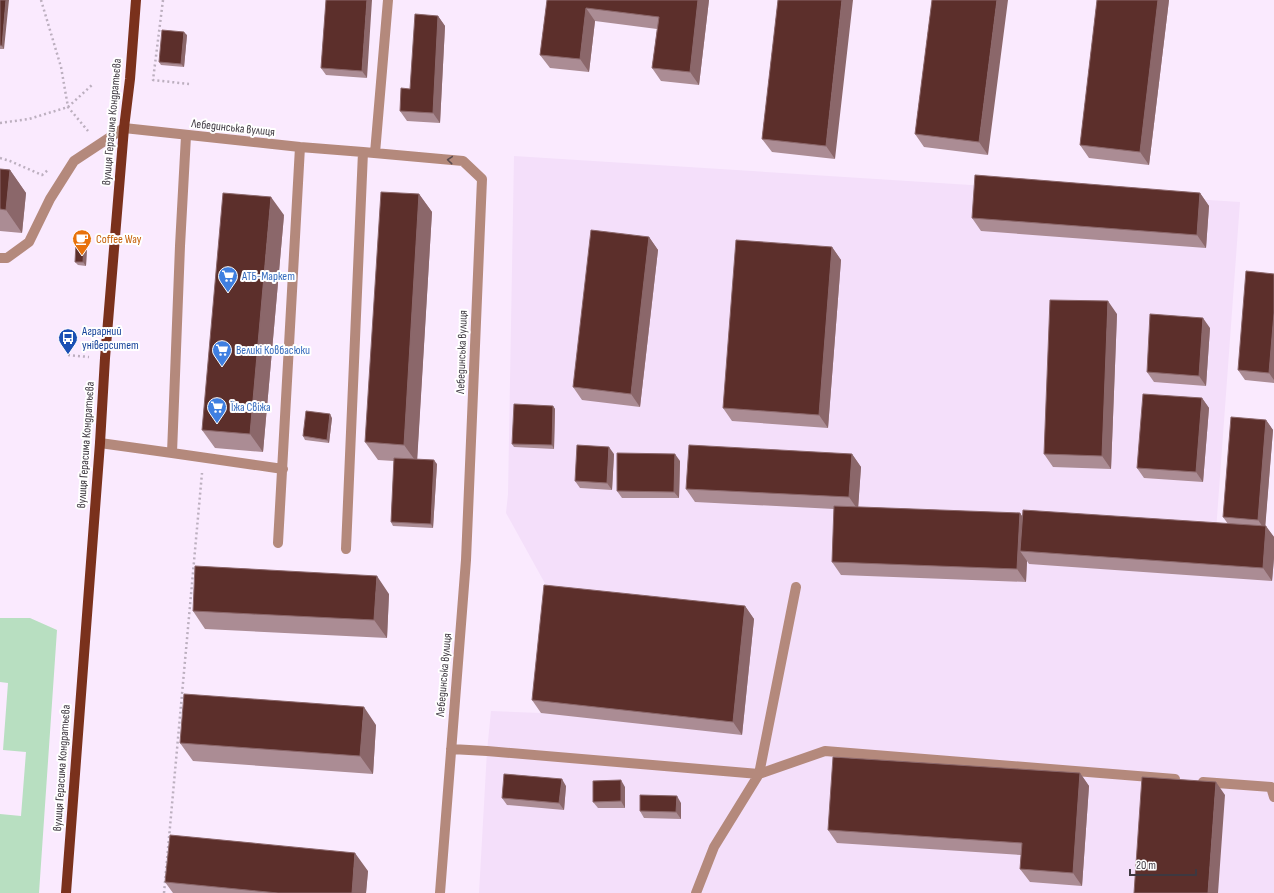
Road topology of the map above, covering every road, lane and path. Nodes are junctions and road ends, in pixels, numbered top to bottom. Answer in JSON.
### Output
{"nodes":[{"id":1,"x":41,"y":0,"type":"edge"},
{"id":2,"x":136,"y":0,"type":"edge"},
{"id":3,"x":163,"y":0,"type":"edge"},
{"id":4,"x":388,"y":0,"type":"edge"},
{"id":5,"x":189,"y":84,"type":"dead end"},
{"id":6,"x":92,"y":85,"type":"dead end"},
{"id":7,"x":68,"y":108,"type":"junction"},
{"id":8,"x":0,"y":123,"type":"edge"},
{"id":9,"x":124,"y":128,"type":"junction"},
{"id":10,"x":88,"y":131,"type":"dead end"},
{"id":11,"x":186,"y":136,"type":"junction"},
{"id":12,"x":300,"y":147,"type":"junction"},
{"id":13,"x":363,"y":152,"type":"junction"},
{"id":14,"x":375,"y":153,"type":"junction"},
{"id":15,"x":0,"y":158,"type":"edge"},
{"id":16,"x":53,"y":166,"type":"dead end"},
{"id":17,"x":0,"y":258,"type":"edge"},
{"id":18,"x":68,"y":355,"type":"dead end"},
{"id":19,"x":105,"y":358,"type":"junction"},
{"id":20,"x":100,"y":443,"type":"junction"},
{"id":21,"x":172,"y":453,"type":"junction"},
{"id":22,"x":203,"y":458,"type":"junction"},
{"id":23,"x":283,"y":468,"type":"junction"},
{"id":24,"x":278,"y":543,"type":"dead end"},
{"id":25,"x":346,"y":549,"type":"dead end"},
{"id":26,"x":796,"y":587,"type":"dead end"},
{"id":27,"x":451,"y":749,"type":"junction"},
{"id":28,"x":759,"y":774,"type":"junction"},
{"id":29,"x":1274,"y":797,"type":"edge"},
{"id":30,"x":66,"y":893,"type":"edge"},
{"id":31,"x":164,"y":893,"type":"edge"},
{"id":32,"x":440,"y":893,"type":"edge"},
{"id":33,"x":696,"y":893,"type":"edge"}],
"edges":[{"from":1,"to":7,"type":"path"},
{"from":2,"to":9,"type":"main road","name":"вулиця Герасима Кондратьєва"},
{"from":3,"to":5,"type":"path"},
{"from":4,"to":14,"type":"street"},
{"from":6,"to":7,"type":"path"},
{"from":7,"to":8,"type":"path"},
{"from":7,"to":10,"type":"path"},
{"from":9,"to":11,"type":"street","name":"Лебединська вулиця"},
{"from":9,"to":17,"type":"street"},
{"from":9,"to":19,"type":"main road","name":"вулиця Герасима Кондратьєва"},
{"from":11,"to":12,"type":"street","name":"Лебединська вулиця"},
{"from":11,"to":21,"type":"street"},
{"from":12,"to":13,"type":"street","name":"Лебединська вулиця"},
{"from":12,"to":23,"type":"street"},
{"from":13,"to":14,"type":"street","name":"Лебединська вулиця"},
{"from":13,"to":25,"type":"street"},
{"from":27,"to":14,"type":"street","name":"Лебединська вулиця","one_way":true},
{"from":15,"to":16,"type":"path"},
{"from":18,"to":19,"type":"path"},
{"from":19,"to":20,"type":"main road","name":"вулиця Герасима Кондратьєва"},
{"from":20,"to":21,"type":"street"},
{"from":20,"to":30,"type":"main road","name":"вулиця Герасима Кондратьєва"},
{"from":21,"to":22,"type":"street"},
{"from":22,"to":23,"type":"street"},
{"from":22,"to":31,"type":"path"},
{"from":23,"to":24,"type":"street"},
{"from":26,"to":28,"type":"street"},
{"from":27,"to":28,"type":"street"},
{"from":27,"to":32,"type":"street","name":"Лебединська вулиця"},
{"from":28,"to":29,"type":"street"},
{"from":28,"to":33,"type":"street"}]}
